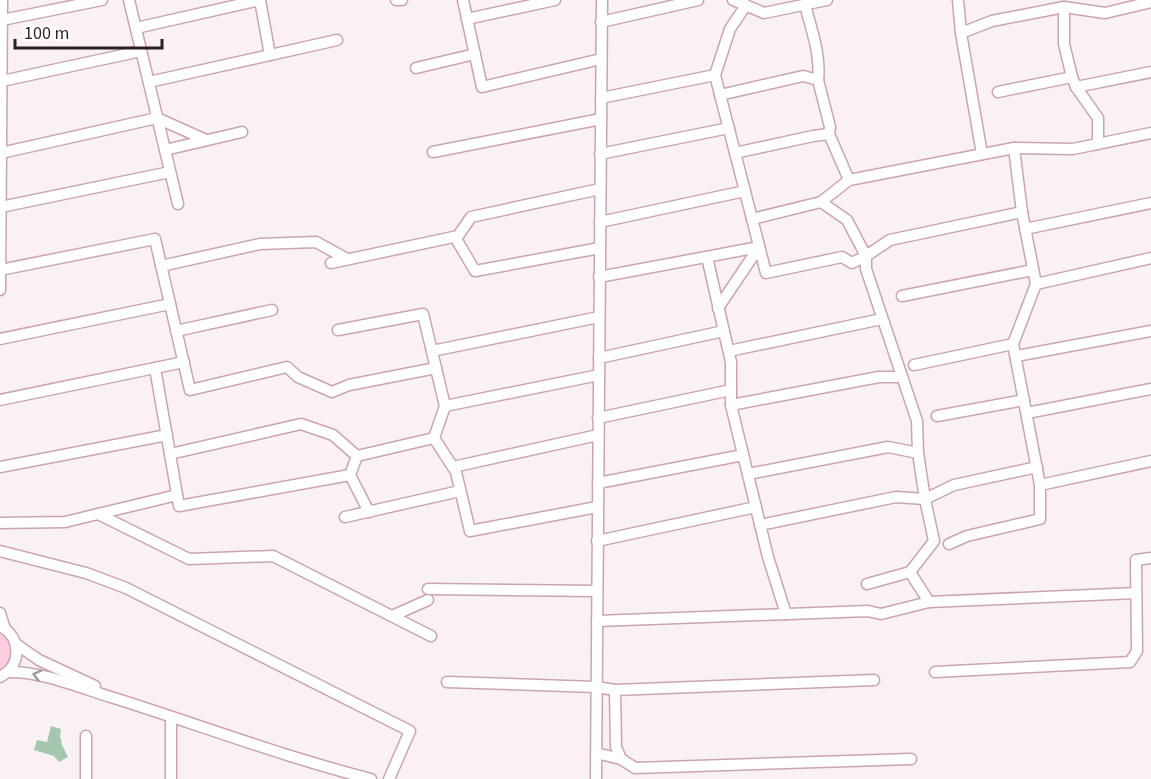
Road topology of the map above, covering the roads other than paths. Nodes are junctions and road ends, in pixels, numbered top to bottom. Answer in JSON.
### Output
{"nodes":[{"id":1,"x":2,"y":0,"type":"edge"},
{"id":2,"x":102,"y":0,"type":"edge"},
{"id":3,"x":129,"y":0,"type":"edge"},
{"id":4,"x":260,"y":0,"type":"edge"},
{"id":5,"x":396,"y":0,"type":"edge"},
{"id":6,"x":402,"y":0,"type":"edge"},
{"id":7,"x":463,"y":0,"type":"edge"},
{"id":8,"x":555,"y":0,"type":"edge"},
{"id":9,"x":602,"y":0,"type":"edge"},
{"id":10,"x":698,"y":0,"type":"edge"},
{"id":11,"x":733,"y":0,"type":"edge"},
{"id":12,"x":827,"y":0,"type":"edge"},
{"id":13,"x":958,"y":0,"type":"edge"},
{"id":14,"x":1101,"y":0,"type":"edge"},
{"id":15,"x":1151,"y":2,"type":"edge"},
{"id":16,"x":805,"y":4,"type":"junction"},
{"id":17,"x":746,"y":5,"type":"junction"},
{"id":18,"x":1064,"y":7,"type":"junction"},
{"id":19,"x":1105,"y":13,"type":"junction"},
{"id":20,"x":467,"y":19,"type":"junction"},
{"id":21,"x":2,"y":20,"type":"junction"},
{"id":22,"x":601,"y":22,"type":"junction"},
{"id":23,"x":136,"y":28,"type":"junction"},
{"id":24,"x":961,"y":33,"type":"junction"},
{"id":25,"x":338,"y":40,"type":"dead end"},
{"id":26,"x":141,"y":51,"type":"junction"},
{"id":27,"x":475,"y":54,"type":"junction"},
{"id":28,"x":270,"y":55,"type":"junction"},
{"id":29,"x":601,"y":59,"type":"junction"},
{"id":30,"x":416,"y":68,"type":"dead end"},
{"id":31,"x":1151,"y":72,"type":"edge"},
{"id":32,"x":1,"y":74,"type":"edge"},
{"id":33,"x":715,"y":75,"type":"junction"},
{"id":34,"x":818,"y":80,"type":"junction"},
{"id":35,"x":149,"y":82,"type":"junction"},
{"id":36,"x":1074,"y":82,"type":"junction"},
{"id":37,"x":998,"y":92,"type":"dead end"},
{"id":38,"x":720,"y":95,"type":"junction"},
{"id":39,"x":601,"y":99,"type":"junction"},
{"id":40,"x":157,"y":118,"type":"junction"},
{"id":41,"x":601,"y":119,"type":"junction"},
{"id":42,"x":729,"y":128,"type":"junction"},
{"id":43,"x":242,"y":132,"type":"dead end"},
{"id":44,"x":1151,"y":133,"type":"edge"},
{"id":45,"x":829,"y":134,"type":"junction"},
{"id":46,"x":206,"y":140,"type":"junction"},
{"id":47,"x":1098,"y":144,"type":"junction"},
{"id":48,"x":1014,"y":148,"type":"junction"},
{"id":49,"x":1,"y":149,"type":"edge"},
{"id":50,"x":165,"y":150,"type":"junction"},
{"id":51,"x":433,"y":152,"type":"dead end"},
{"id":52,"x":735,"y":153,"type":"junction"},
{"id":53,"x":600,"y":154,"type":"junction"},
{"id":54,"x":982,"y":154,"type":"junction"},
{"id":55,"x":170,"y":172,"type":"junction"},
{"id":56,"x":849,"y":180,"type":"junction"},
{"id":57,"x":600,"y":189,"type":"junction"},
{"id":58,"x":745,"y":191,"type":"junction"},
{"id":59,"x":821,"y":202,"type":"junction"},
{"id":60,"x":1151,"y":203,"type":"edge"},
{"id":61,"x":178,"y":204,"type":"dead end"},
{"id":62,"x":1,"y":207,"type":"edge"},
{"id":63,"x":1022,"y":212,"type":"junction"},
{"id":64,"x":752,"y":219,"type":"junction"},
{"id":65,"x":0,"y":221,"type":"edge"},
{"id":66,"x":600,"y":222,"type":"junction"},
{"id":67,"x":1025,"y":229,"type":"junction"},
{"id":68,"x":455,"y":237,"type":"junction"},
{"id":69,"x":759,"y":247,"type":"junction"},
{"id":70,"x":600,"y":248,"type":"junction"},
{"id":71,"x":866,"y":256,"type":"junction"},
{"id":72,"x":707,"y":257,"type":"junction"},
{"id":73,"x":1151,"y":258,"type":"edge"},
{"id":74,"x":347,"y":259,"type":"junction"},
{"id":75,"x":331,"y":263,"type":"dead end"},
{"id":76,"x":161,"y":266,"type":"junction"},
{"id":77,"x":0,"y":270,"type":"edge"},
{"id":78,"x":1033,"y":270,"type":"junction"},
{"id":79,"x":599,"y":277,"type":"junction"},
{"id":80,"x":1036,"y":284,"type":"junction"},
{"id":81,"x":0,"y":290,"type":"edge"},
{"id":82,"x":902,"y":296,"type":"dead end"},
{"id":83,"x":170,"y":304,"type":"junction"},
{"id":84,"x":718,"y":308,"type":"junction"},
{"id":85,"x":272,"y":310,"type":"dead end"},
{"id":86,"x":599,"y":317,"type":"junction"},
{"id":87,"x":882,"y":319,"type":"junction"},
{"id":88,"x":338,"y":330,"type":"dead end"},
{"id":89,"x":176,"y":331,"type":"junction"},
{"id":90,"x":724,"y":331,"type":"junction"},
{"id":91,"x":1151,"y":331,"type":"edge"},
{"id":92,"x":0,"y":339,"type":"edge"},
{"id":93,"x":1013,"y":344,"type":"junction"},
{"id":94,"x":432,"y":351,"type":"junction"},
{"id":95,"x":729,"y":351,"type":"junction"},
{"id":96,"x":1016,"y":356,"type":"junction"},
{"id":97,"x":599,"y":358,"type":"junction"},
{"id":98,"x":184,"y":362,"type":"junction"},
{"id":99,"x":915,"y":365,"type":"dead end"},
{"id":100,"x":155,"y":368,"type":"junction"},
{"id":101,"x":436,"y":368,"type":"junction"},
{"id":102,"x":598,"y":375,"type":"junction"},
{"id":103,"x":902,"y":377,"type":"junction"},
{"id":104,"x":1151,"y":389,"type":"edge"},
{"id":105,"x":731,"y":390,"type":"junction"},
{"id":106,"x":0,"y":400,"type":"edge"},
{"id":107,"x":1024,"y":400,"type":"junction"},
{"id":108,"x":731,"y":405,"type":"junction"},
{"id":109,"x":445,"y":406,"type":"junction"},
{"id":110,"x":1027,"y":413,"type":"junction"},
{"id":111,"x":937,"y":416,"type":"dead end"},
{"id":112,"x":598,"y":418,"type":"junction"},
{"id":113,"x":167,"y":435,"type":"junction"},
{"id":114,"x":598,"y":435,"type":"junction"},
{"id":115,"x":434,"y":438,"type":"junction"},
{"id":116,"x":918,"y":453,"type":"junction"},
{"id":117,"x":170,"y":454,"type":"junction"},
{"id":118,"x":743,"y":455,"type":"junction"},
{"id":119,"x":357,"y":456,"type":"junction"},
{"id":120,"x":1151,"y":461,"type":"edge"},
{"id":121,"x":0,"y":467,"type":"edge"},
{"id":122,"x":453,"y":467,"type":"junction"},
{"id":123,"x":1037,"y":467,"type":"junction"},
{"id":124,"x":350,"y":474,"type":"junction"},
{"id":125,"x":748,"y":474,"type":"junction"},
{"id":126,"x":598,"y":483,"type":"junction"},
{"id":127,"x":1040,"y":485,"type":"junction"},
{"id":128,"x":460,"y":491,"type":"junction"},
{"id":129,"x":177,"y":495,"type":"junction"},
{"id":130,"x":925,"y":499,"type":"junction"},
{"id":131,"x":597,"y":507,"type":"junction"},
{"id":132,"x":756,"y":507,"type":"junction"},
{"id":133,"x":369,"y":512,"type":"junction"},
{"id":134,"x":98,"y":514,"type":"junction"},
{"id":135,"x":345,"y":517,"type":"dead end"},
{"id":136,"x":0,"y":523,"type":"edge"},
{"id":137,"x":760,"y":525,"type":"junction"},
{"id":138,"x":597,"y":541,"type":"junction"},
{"id":139,"x":949,"y":543,"type":"dead end"},
{"id":140,"x":0,"y":551,"type":"edge"},
{"id":141,"x":1151,"y":558,"type":"edge"},
{"id":142,"x":910,"y":572,"type":"junction"},
{"id":143,"x":867,"y":584,"type":"dead end"},
{"id":144,"x":597,"y":591,"type":"junction"},
{"id":145,"x":1136,"y":593,"type":"junction"},
{"id":146,"x":929,"y":602,"type":"junction"},
{"id":147,"x":0,"y":613,"type":"edge"},
{"id":148,"x":786,"y":614,"type":"junction"},
{"id":149,"x":392,"y":616,"type":"junction"},
{"id":150,"x":597,"y":621,"type":"junction"},
{"id":151,"x":3,"y":628,"type":"edge"},
{"id":152,"x":431,"y":636,"type":"dead end"},
{"id":153,"x":16,"y":644,"type":"junction"},
{"id":154,"x":935,"y":672,"type":"dead end"},
{"id":155,"x":4,"y":675,"type":"edge"},
{"id":156,"x":874,"y":680,"type":"dead end"},
{"id":157,"x":447,"y":682,"type":"dead end"},
{"id":158,"x":596,"y":687,"type":"junction"},
{"id":159,"x":0,"y":689,"type":"edge"},
{"id":160,"x":615,"y":690,"type":"junction"},
{"id":161,"x":134,"y":704,"type":"junction"},
{"id":162,"x":171,"y":717,"type":"junction"},
{"id":163,"x":86,"y":736,"type":"dead end"},
{"id":164,"x":596,"y":753,"type":"junction"},
{"id":165,"x":621,"y":759,"type":"junction"},
{"id":166,"x":912,"y":759,"type":"dead end"},
{"id":167,"x":86,"y":779,"type":"edge"},
{"id":168,"x":171,"y":779,"type":"edge"},
{"id":169,"x":371,"y":779,"type":"edge"},
{"id":170,"x":389,"y":779,"type":"edge"},
{"id":171,"x":596,"y":779,"type":"edge"}],
"edges":[{"from":1,"to":21,"type":"street"},
{"from":2,"to":21,"type":"street"},
{"from":3,"to":23,"type":"street"},
{"from":4,"to":23,"type":"street"},
{"from":4,"to":28,"type":"street"},
{"from":5,"to":6,"type":"street"},
{"from":7,"to":20,"type":"street"},
{"from":8,"to":20,"type":"street"},
{"from":9,"to":22,"type":"street"},
{"from":10,"to":22,"type":"street"},
{"from":11,"to":17,"type":"street"},
{"from":12,"to":16,"type":"street"},
{"from":13,"to":24,"type":"street"},
{"from":14,"to":19,"type":"street"},
{"from":15,"to":19,"type":"street"},
{"from":16,"to":17,"type":"street"},
{"from":16,"to":34,"type":"street"},
{"from":17,"to":33,"type":"street"},
{"from":18,"to":19,"type":"street"},
{"from":18,"to":24,"type":"street"},
{"from":18,"to":36,"type":"street"},
{"from":20,"to":27,"type":"street"},
{"from":21,"to":32,"type":"street"},
{"from":22,"to":29,"type":"street"},
{"from":23,"to":26,"type":"street"},
{"from":24,"to":54,"type":"street"},
{"from":25,"to":28,"type":"street"},
{"from":26,"to":32,"type":"street"},
{"from":26,"to":35,"type":"street"},
{"from":27,"to":29,"type":"street"},
{"from":27,"to":30,"type":"street"},
{"from":28,"to":35,"type":"street"},
{"from":29,"to":39,"type":"street"},
{"from":31,"to":36,"type":"street"},
{"from":32,"to":49,"type":"street"},
{"from":33,"to":38,"type":"street"},
{"from":33,"to":39,"type":"street"},
{"from":34,"to":38,"type":"street"},
{"from":34,"to":45,"type":"street"},
{"from":35,"to":40,"type":"street"},
{"from":36,"to":37,"type":"street"},
{"from":36,"to":47,"type":"street"},
{"from":38,"to":42,"type":"street"},
{"from":39,"to":41,"type":"street"},
{"from":40,"to":46,"type":"street"},
{"from":40,"to":49,"type":"street"},
{"from":40,"to":50,"type":"street"},
{"from":41,"to":51,"type":"street"},
{"from":41,"to":53,"type":"street"},
{"from":42,"to":52,"type":"street"},
{"from":42,"to":53,"type":"street"},
{"from":43,"to":46,"type":"street"},
{"from":44,"to":47,"type":"street"},
{"from":45,"to":52,"type":"street"},
{"from":45,"to":56,"type":"street"},
{"from":46,"to":50,"type":"street"},
{"from":47,"to":48,"type":"street"},
{"from":48,"to":54,"type":"street"},
{"from":48,"to":63,"type":"street"},
{"from":49,"to":62,"type":"street"},
{"from":50,"to":55,"type":"street"},
{"from":52,"to":58,"type":"street"},
{"from":53,"to":57,"type":"street"},
{"from":54,"to":56,"type":"street"},
{"from":55,"to":61,"type":"street"},
{"from":55,"to":62,"type":"street"},
{"from":56,"to":59,"type":"street"},
{"from":57,"to":66,"type":"street"},
{"from":57,"to":68,"type":"street"},
{"from":58,"to":64,"type":"street"},
{"from":58,"to":66,"type":"street"},
{"from":59,"to":64,"type":"street"},
{"from":59,"to":71,"type":"street"},
{"from":60,"to":67,"type":"street"},
{"from":62,"to":65,"type":"street"},
{"from":63,"to":67,"type":"street"},
{"from":63,"to":71,"type":"street"},
{"from":64,"to":69,"type":"street"},
{"from":65,"to":77,"type":"street"},
{"from":66,"to":70,"type":"street"},
{"from":67,"to":78,"type":"street"},
{"from":68,"to":70,"type":"street"},
{"from":68,"to":74,"type":"street"},
{"from":69,"to":71,"type":"street"},
{"from":69,"to":72,"type":"street"},
{"from":69,"to":84,"type":"street"},
{"from":70,"to":79,"type":"street"},
{"from":71,"to":87,"type":"street"},
{"from":72,"to":79,"type":"street"},
{"from":72,"to":84,"type":"street"},
{"from":73,"to":80,"type":"street"},
{"from":74,"to":75,"type":"street"},
{"from":74,"to":76,"type":"street"},
{"from":76,"to":77,"type":"street"},
{"from":76,"to":83,"type":"street"},
{"from":77,"to":81,"type":"street"},
{"from":78,"to":80,"type":"street"},
{"from":78,"to":82,"type":"street"},
{"from":79,"to":86,"type":"street"},
{"from":80,"to":93,"type":"street"},
{"from":83,"to":89,"type":"street"},
{"from":83,"to":92,"type":"street"},
{"from":84,"to":90,"type":"street"},
{"from":85,"to":89,"type":"street"},
{"from":86,"to":94,"type":"street"},
{"from":86,"to":97,"type":"street"},
{"from":87,"to":95,"type":"street"},
{"from":87,"to":103,"type":"street"},
{"from":88,"to":94,"type":"street"},
{"from":89,"to":98,"type":"street"},
{"from":90,"to":95,"type":"street"},
{"from":90,"to":97,"type":"street"},
{"from":91,"to":96,"type":"street"},
{"from":93,"to":96,"type":"street"},
{"from":93,"to":99,"type":"street"},
{"from":94,"to":101,"type":"street"},
{"from":95,"to":105,"type":"street"},
{"from":96,"to":107,"type":"street"},
{"from":97,"to":102,"type":"street"},
{"from":98,"to":100,"type":"street"},
{"from":98,"to":101,"type":"street"},
{"from":100,"to":106,"type":"street"},
{"from":100,"to":113,"type":"street"},
{"from":101,"to":109,"type":"street"},
{"from":102,"to":109,"type":"street"},
{"from":102,"to":112,"type":"street"},
{"from":103,"to":108,"type":"street"},
{"from":103,"to":116,"type":"street"},
{"from":104,"to":110,"type":"street"},
{"from":105,"to":108,"type":"street"},
{"from":105,"to":112,"type":"street"},
{"from":107,"to":110,"type":"street"},
{"from":107,"to":111,"type":"street"},
{"from":108,"to":118,"type":"street"},
{"from":109,"to":115,"type":"street"},
{"from":110,"to":123,"type":"street"},
{"from":112,"to":114,"type":"street"},
{"from":113,"to":117,"type":"street"},
{"from":113,"to":121,"type":"street"},
{"from":114,"to":122,"type":"street"},
{"from":114,"to":126,"type":"street"},
{"from":115,"to":119,"type":"street"},
{"from":115,"to":122,"type":"street"},
{"from":116,"to":125,"type":"street"},
{"from":116,"to":130,"type":"street"},
{"from":117,"to":119,"type":"street"},
{"from":117,"to":129,"type":"street"},
{"from":118,"to":125,"type":"street"},
{"from":118,"to":126,"type":"street"},
{"from":119,"to":124,"type":"street"},
{"from":120,"to":127,"type":"street"},
{"from":122,"to":128,"type":"street"},
{"from":123,"to":127,"type":"street"},
{"from":123,"to":130,"type":"street"},
{"from":124,"to":129,"type":"street"},
{"from":124,"to":133,"type":"street"},
{"from":125,"to":132,"type":"street"},
{"from":126,"to":131,"type":"street"},
{"from":127,"to":139,"type":"street"},
{"from":128,"to":131,"type":"street"},
{"from":128,"to":133,"type":"street"},
{"from":129,"to":134,"type":"street"},
{"from":130,"to":137,"type":"street"},
{"from":130,"to":142,"type":"street"},
{"from":131,"to":138,"type":"street"},
{"from":132,"to":137,"type":"street"},
{"from":132,"to":138,"type":"street"},
{"from":133,"to":135,"type":"street"},
{"from":134,"to":136,"type":"street"},
{"from":134,"to":149,"type":"street"},
{"from":137,"to":148,"type":"street"},
{"from":138,"to":144,"type":"street"},
{"from":140,"to":170,"type":"street"},
{"from":141,"to":145,"type":"street"},
{"from":142,"to":143,"type":"street"},
{"from":142,"to":146,"type":"street"},
{"from":144,"to":149,"type":"street"},
{"from":144,"to":150,"type":"street"},
{"from":145,"to":146,"type":"street"},
{"from":145,"to":154,"type":"street"},
{"from":146,"to":148,"type":"street"},
{"from":147,"to":151,"type":"street"},
{"from":148,"to":150,"type":"street"},
{"from":149,"to":152,"type":"street"},
{"from":150,"to":158,"type":"street"},
{"from":151,"to":153,"type":"street"},
{"from":153,"to":155,"type":"street"},
{"from":153,"to":161,"type":"street"},
{"from":155,"to":159,"type":"street"},
{"from":161,"to":155,"type":"street","one_way":true},
{"from":156,"to":160,"type":"street"},
{"from":157,"to":158,"type":"street"},
{"from":158,"to":160,"type":"street"},
{"from":158,"to":164,"type":"street"},
{"from":160,"to":165,"type":"street"},
{"from":161,"to":162,"type":"street"},
{"from":162,"to":168,"type":"street"},
{"from":162,"to":169,"type":"street"},
{"from":163,"to":167,"type":"street"},
{"from":164,"to":165,"type":"street"},
{"from":164,"to":171,"type":"street"},
{"from":165,"to":166,"type":"street"}]}
